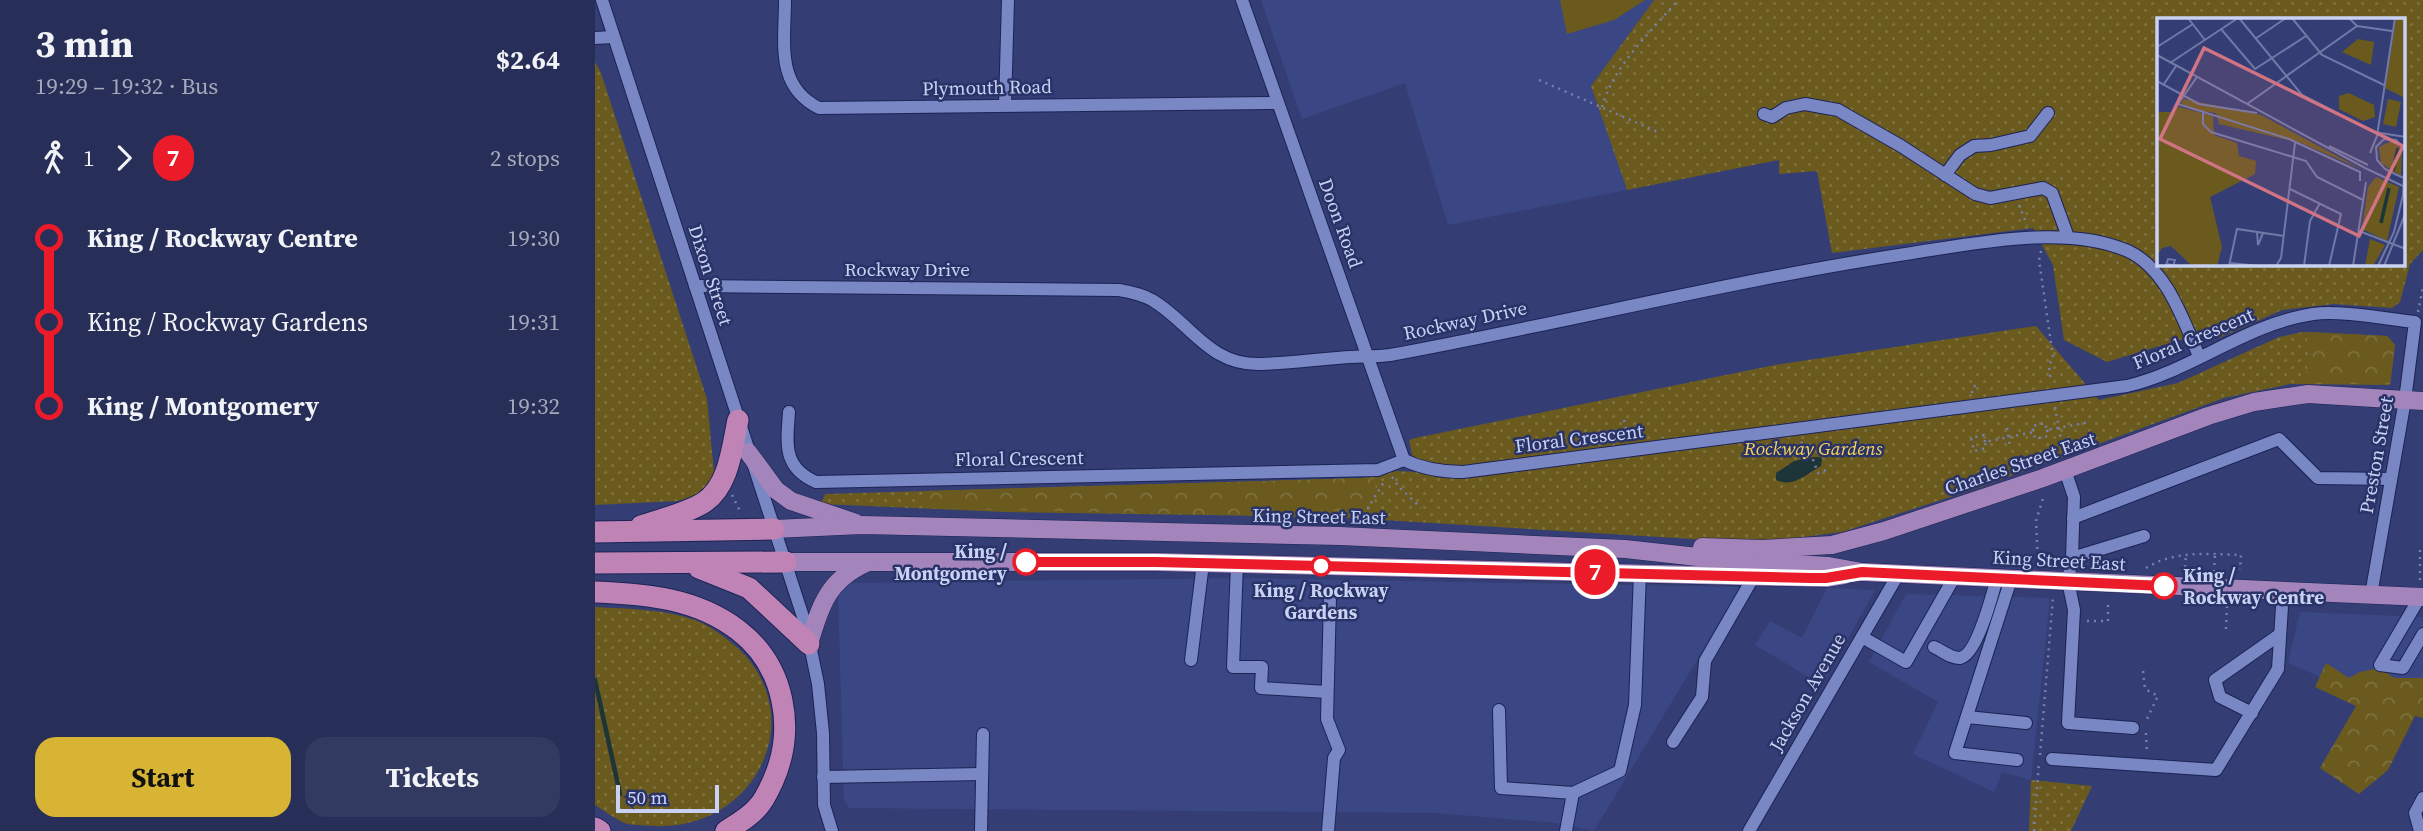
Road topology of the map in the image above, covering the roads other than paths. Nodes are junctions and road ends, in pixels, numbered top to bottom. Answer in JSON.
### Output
{"nodes":[{"id":1,"x":602,"y":0,"type":"edge"},
{"id":2,"x":785,"y":0,"type":"edge"},
{"id":3,"x":1008,"y":0,"type":"edge"},
{"id":4,"x":1242,"y":0,"type":"edge"},
{"id":5,"x":613,"y":37,"type":"junction"},
{"id":6,"x":595,"y":38,"type":"edge"},
{"id":7,"x":1277,"y":103,"type":"junction"},
{"id":8,"x":1005,"y":105,"type":"junction"},
{"id":9,"x":2048,"y":113,"type":"dead end"},
{"id":10,"x":1764,"y":114,"type":"dead end"},
{"id":11,"x":1945,"y":175,"type":"junction"},
{"id":12,"x":2068,"y":237,"type":"junction"},
{"id":13,"x":695,"y":286,"type":"junction"},
{"id":14,"x":2415,"y":322,"type":"joint"},
{"id":15,"x":2199,"y":356,"type":"junction"},
{"id":16,"x":1369,"y":357,"type":"junction"},
{"id":17,"x":2414,"y":400,"type":"edge"},
{"id":18,"x":789,"y":412,"type":"dead end"},
{"id":19,"x":738,"y":420,"type":"junction"},
{"id":20,"x":748,"y":452,"type":"junction"},
{"id":21,"x":1405,"y":460,"type":"junction"},
{"id":22,"x":2064,"y":465,"type":"junction"},
{"id":23,"x":2391,"y":480,"type":"junction"},
{"id":24,"x":2073,"y":518,"type":"junction"},
{"id":25,"x":862,"y":525,"type":"junction"},
{"id":26,"x":774,"y":529,"type":"junction"},
{"id":27,"x":595,"y":532,"type":"edge"},
{"id":28,"x":626,"y":532,"type":"junction"},
{"id":29,"x":2144,"y":536,"type":"dead end"},
{"id":30,"x":1625,"y":549,"type":"junction"},
{"id":31,"x":2072,"y":558,"type":"junction"},
{"id":32,"x":684,"y":562,"type":"junction"},
{"id":33,"x":786,"y":562,"type":"junction"},
{"id":34,"x":869,"y":562,"type":"junction"},
{"id":35,"x":595,"y":563,"type":"edge"},
{"id":36,"x":1203,"y":563,"type":"junction"},
{"id":37,"x":1237,"y":564,"type":"junction"},
{"id":38,"x":1862,"y":572,"type":"junction"},
{"id":39,"x":1640,"y":573,"type":"junction"},
{"id":40,"x":1899,"y":573,"type":"junction"},
{"id":41,"x":1754,"y":576,"type":"junction"},
{"id":42,"x":1955,"y":576,"type":"junction"},
{"id":43,"x":2004,"y":578,"type":"junction"},
{"id":44,"x":2068,"y":581,"type":"junction"},
{"id":45,"x":2283,"y":591,"type":"junction"},
{"id":46,"x":595,"y":592,"type":"edge"},
{"id":47,"x":2421,"y":592,"type":"edge"},
{"id":48,"x":2371,"y":595,"type":"junction"},
{"id":49,"x":1330,"y":597,"type":"dead end"},
{"id":50,"x":2423,"y":634,"type":"edge"},
{"id":51,"x":2279,"y":635,"type":"junction"},
{"id":52,"x":1862,"y":637,"type":"junction"},
{"id":53,"x":810,"y":644,"type":"junction"},
{"id":54,"x":1934,"y":647,"type":"dead end"},
{"id":55,"x":1191,"y":660,"type":"dead end"},
{"id":56,"x":1327,"y":692,"type":"junction"},
{"id":57,"x":1499,"y":710,"type":"dead end"},
{"id":58,"x":2252,"y":713,"type":"junction"},
{"id":59,"x":1967,"y":718,"type":"junction"},
{"id":60,"x":2027,"y":723,"type":"dead end"},
{"id":61,"x":2133,"y":728,"type":"dead end"},
{"id":62,"x":983,"y":734,"type":"dead end"},
{"id":63,"x":1673,"y":743,"type":"dead end"},
{"id":64,"x":2052,"y":759,"type":"dead end"},
{"id":65,"x":2017,"y":760,"type":"dead end"},
{"id":66,"x":982,"y":774,"type":"junction"},
{"id":67,"x":823,"y":777,"type":"junction"},
{"id":68,"x":1573,"y":793,"type":"junction"},
{"id":69,"x":2423,"y":799,"type":"edge"},
{"id":70,"x":595,"y":828,"type":"edge"},
{"id":71,"x":600,"y":831,"type":"edge"},
{"id":72,"x":726,"y":831,"type":"edge"},
{"id":73,"x":832,"y":831,"type":"edge"},
{"id":74,"x":981,"y":831,"type":"edge"},
{"id":75,"x":1328,"y":831,"type":"edge"},
{"id":76,"x":1566,"y":831,"type":"edge"},
{"id":77,"x":1749,"y":831,"type":"edge"},
{"id":78,"x":2420,"y":831,"type":"edge"}],
"edges":[{"from":1,"to":5,"type":"street","name":"Dixon Street"},
{"from":2,"to":8,"type":"street","name":"Plymouth Road"},
{"from":3,"to":8,"type":"street"},
{"from":4,"to":7,"type":"street","name":"Doon Road"},
{"from":5,"to":6,"type":"street"},
{"from":5,"to":13,"type":"street","name":"Dixon Street"},
{"from":7,"to":8,"type":"street","name":"Plymouth Road"},
{"from":7,"to":16,"type":"street","name":"Doon Road"},
{"from":9,"to":11,"type":"street"},
{"from":10,"to":11,"type":"street"},
{"from":11,"to":12,"type":"street"},
{"from":12,"to":15,"type":"street","name":"Rockway Drive"},
{"from":12,"to":16,"type":"street","name":"Rockway Drive"},
{"from":13,"to":16,"type":"street","name":"Rockway Drive"},
{"from":13,"to":19,"type":"street","name":"Dixon Street"},
{"from":14,"to":15,"type":"street","name":"Floral Crescent"},
{"from":14,"to":17,"type":"street","name":"Preston Street"},
{"from":15,"to":21,"type":"street","name":"Floral Crescent"},
{"from":16,"to":21,"type":"street","name":"Doon Road"},
{"from":17,"to":22,"type":"main road","name":"Charles Street East"},
{"from":17,"to":23,"type":"street","name":"Preston Street"},
{"from":18,"to":21,"type":"street","name":"Floral Crescent"},
{"from":19,"to":20,"type":"street","name":"Dixon Street"},
{"from":19,"to":28,"type":"highway"},
{"from":20,"to":25,"type":"main road"},
{"from":20,"to":26,"type":"street","name":"Dixon Street"},
{"from":22,"to":24,"type":"street"},
{"from":22,"to":30,"type":"main road","name":"Charles Street East"},
{"from":23,"to":24,"type":"street"},
{"from":23,"to":48,"type":"street","name":"Preston Street"},
{"from":24,"to":31,"type":"street"},
{"from":25,"to":26,"type":"main road","name":"King Street East"},
{"from":25,"to":30,"type":"main road","name":"King Street East"},
{"from":26,"to":28,"type":"highway"},
{"from":26,"to":33,"type":"street","name":"Dixon Street"},
{"from":27,"to":28,"type":"highway"},
{"from":29,"to":31,"type":"street"},
{"from":30,"to":38,"type":"main road","name":"King Street East"},
{"from":31,"to":44,"type":"street"},
{"from":32,"to":33,"type":"highway"},
{"from":32,"to":35,"type":"highway"},
{"from":32,"to":53,"type":"highway"},
{"from":33,"to":34,"type":"main road","name":"King Street East"},
{"from":33,"to":53,"type":"street","name":"Dixon Street"},
{"from":34,"to":36,"type":"main road","name":"King Street East"},
{"from":34,"to":53,"type":"main road"},
{"from":36,"to":37,"type":"main road","name":"King Street East"},
{"from":36,"to":55,"type":"street"},
{"from":37,"to":39,"type":"main road","name":"King Street East"},
{"from":37,"to":56,"type":"street"},
{"from":38,"to":40,"type":"main road","name":"King Street East"},
{"from":38,"to":41,"type":"main road","name":"King Street East"},
{"from":39,"to":41,"type":"main road","name":"King Street East"},
{"from":39,"to":68,"type":"street"},
{"from":40,"to":42,"type":"main road","name":"King Street East"},
{"from":40,"to":52,"type":"street","name":"Jackson Avenue"},
{"from":41,"to":63,"type":"street"},
{"from":42,"to":43,"type":"main road","name":"King Street East"},
{"from":42,"to":52,"type":"street"},
{"from":43,"to":44,"type":"main road","name":"King Street East"},
{"from":43,"to":54,"type":"street"},
{"from":43,"to":59,"type":"street"},
{"from":44,"to":45,"type":"main road","name":"King Street East"},
{"from":44,"to":61,"type":"street"},
{"from":45,"to":48,"type":"main road","name":"King Street East"},
{"from":45,"to":51,"type":"street"},
{"from":46,"to":72,"type":"highway"},
{"from":47,"to":48,"type":"main road","name":"King Street East"},
{"from":47,"to":50,"type":"street"},
{"from":49,"to":56,"type":"street"},
{"from":51,"to":58,"type":"street"},
{"from":51,"to":58,"type":"street"},
{"from":52,"to":77,"type":"street","name":"Jackson Avenue"},
{"from":53,"to":67,"type":"street","name":"Dixon Street"},
{"from":56,"to":75,"type":"street"},
{"from":57,"to":68,"type":"street"},
{"from":58,"to":64,"type":"street"},
{"from":59,"to":60,"type":"street"},
{"from":59,"to":65,"type":"street"},
{"from":62,"to":66,"type":"street"},
{"from":66,"to":67,"type":"street"},
{"from":66,"to":74,"type":"street"},
{"from":67,"to":73,"type":"street","name":"Dixon Street"},
{"from":68,"to":76,"type":"street"},
{"from":69,"to":78,"type":"street"},
{"from":70,"to":71,"type":"highway"}]}
